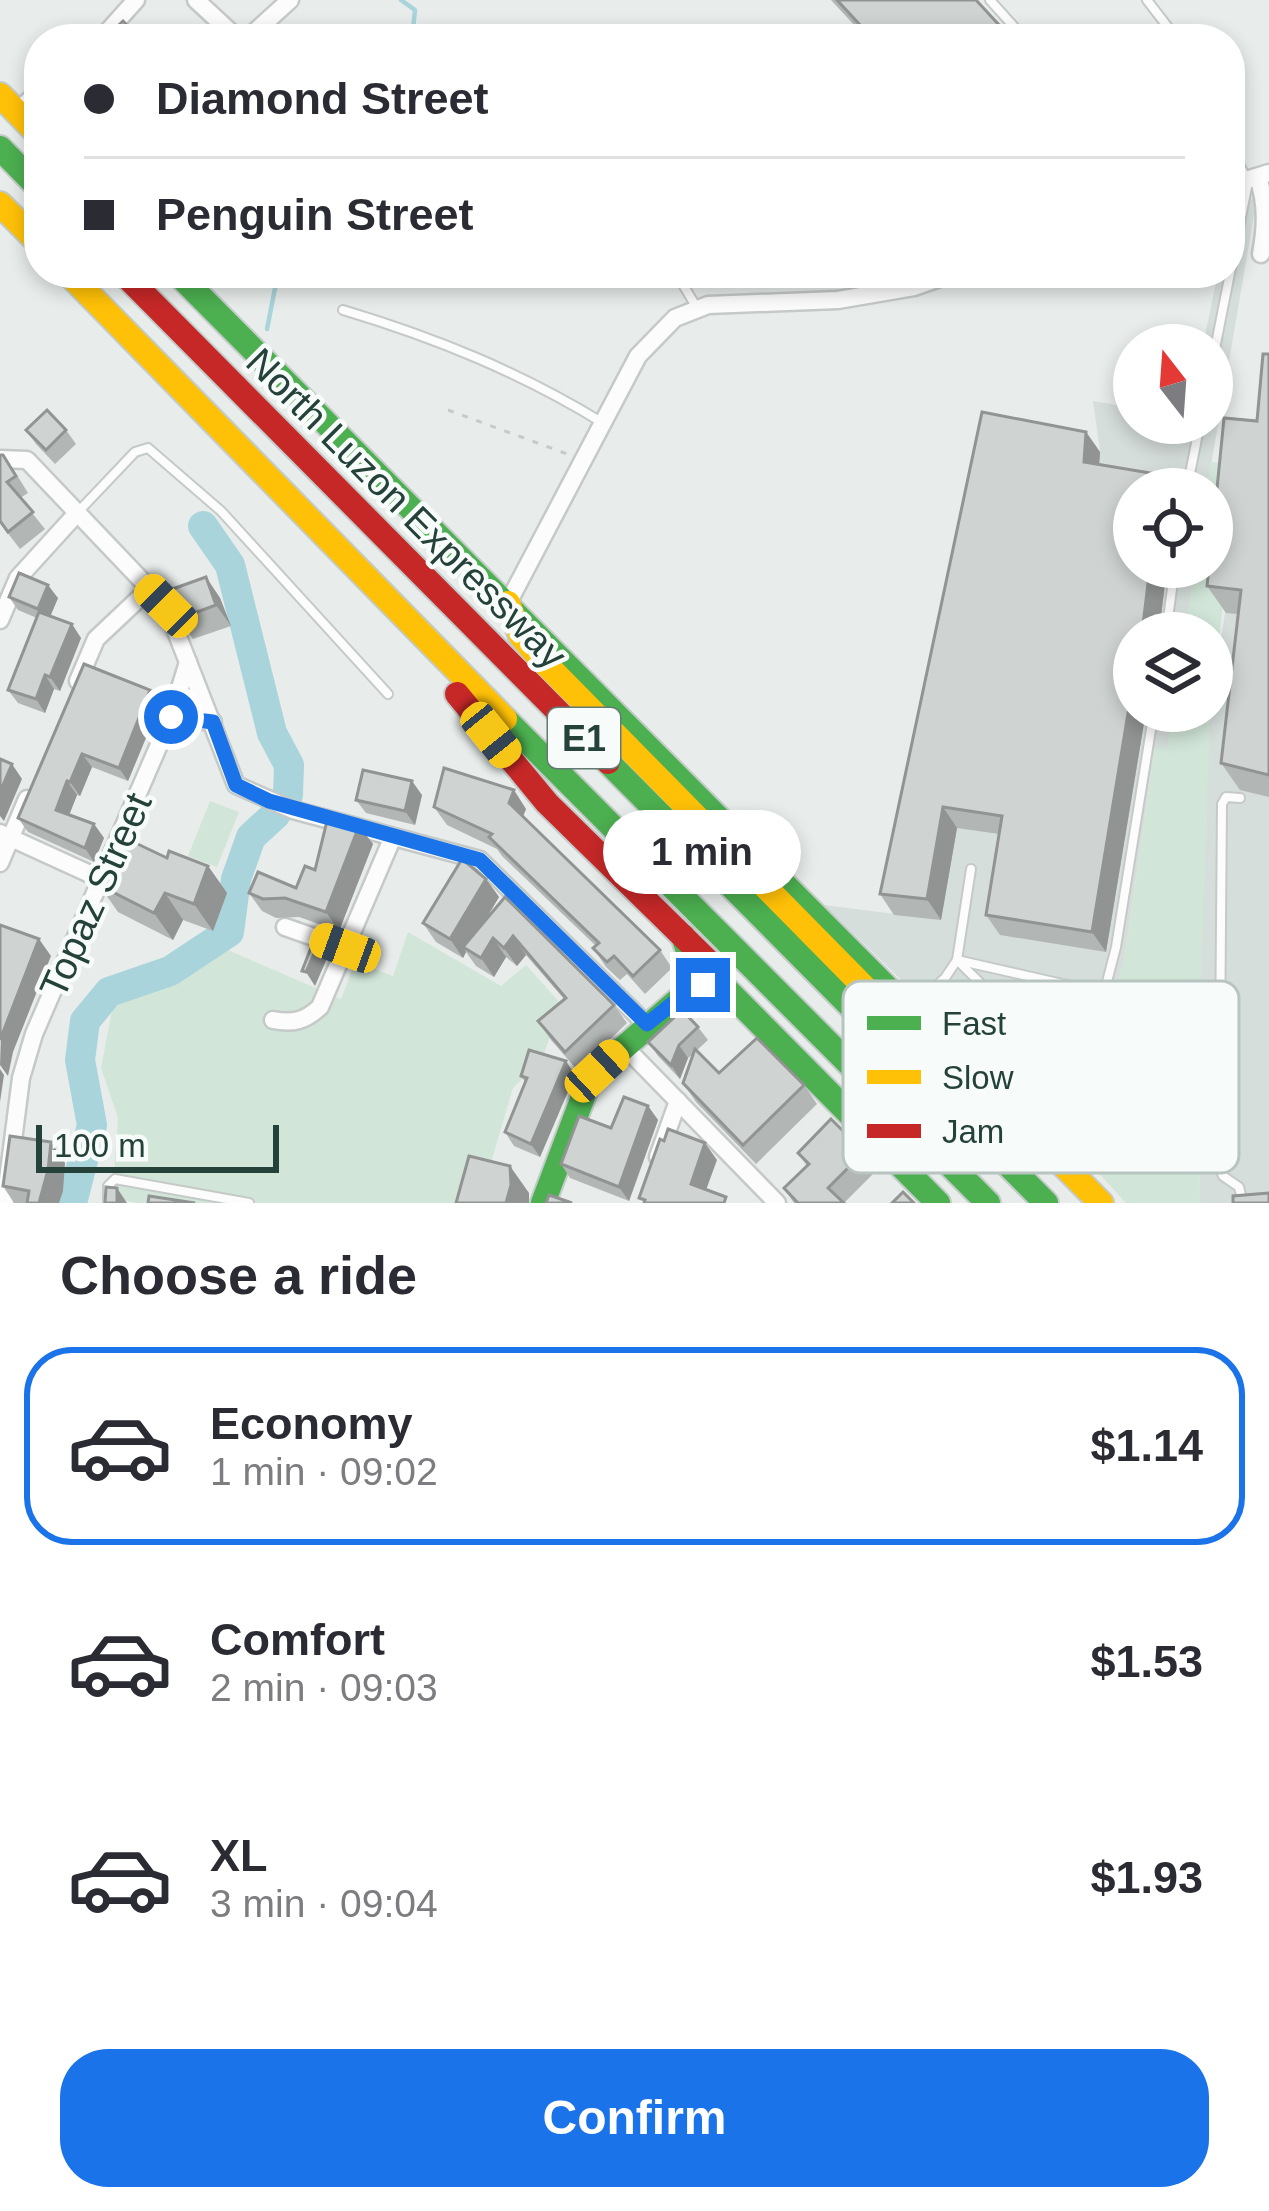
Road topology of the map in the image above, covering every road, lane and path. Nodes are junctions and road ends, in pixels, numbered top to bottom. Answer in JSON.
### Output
{"nodes":[{"id":1,"x":136,"y":0,"type":"edge"},
{"id":2,"x":196,"y":0,"type":"edge"},
{"id":3,"x":290,"y":0,"type":"edge"},
{"id":4,"x":990,"y":0,"type":"edge"},
{"id":5,"x":1147,"y":0,"type":"edge"},
{"id":6,"x":114,"y":24,"type":"edge"},
{"id":7,"x":224,"y":24,"type":"edge"},
{"id":8,"x":260,"y":24,"type":"edge"},
{"id":9,"x":1012,"y":24,"type":"edge"},
{"id":10,"x":1165,"y":24,"type":"edge"},
{"id":11,"x":0,"y":148,"type":"edge"},
{"id":12,"x":24,"y":173,"type":"edge"},
{"id":13,"x":1251,"y":179,"type":"edge"},
{"id":14,"x":0,"y":204,"type":"edge"},
{"id":15,"x":24,"y":228,"type":"edge"},
{"id":16,"x":1261,"y":254,"type":"dead end"},
{"id":17,"x":83,"y":288,"type":"edge"},
{"id":18,"x":138,"y":288,"type":"edge"},
{"id":19,"x":192,"y":288,"type":"edge"},
{"id":20,"x":685,"y":288,"type":"edge"},
{"id":21,"x":908,"y":288,"type":"edge"},
{"id":22,"x":1228,"y":288,"type":"edge"},
{"id":23,"x":697,"y":309,"type":"junction"},
{"id":24,"x":343,"y":310,"type":"dead end"},
{"id":25,"x":1220,"y":324,"type":"edge"},
{"id":26,"x":448,"y":410,"type":"dead end"},
{"id":27,"x":603,"y":423,"type":"junction"},
{"id":28,"x":0,"y":459,"type":"edge"},
{"id":29,"x":584,"y":460,"type":"junction"},
{"id":30,"x":77,"y":512,"type":"junction"},
{"id":31,"x":351,"y":565,"type":"junction"},
{"id":32,"x":148,"y":589,"type":"junction"},
{"id":33,"x":508,"y":603,"type":"junction"},
{"id":34,"x":0,"y":620,"type":"edge"},
{"id":35,"x":188,"y":662,"type":"junction"},
{"id":36,"x":388,"y":694,"type":"dead end"},
{"id":37,"x":70,"y":698,"type":"edge"},
{"id":38,"x":171,"y":717,"type":"junction"},
{"id":39,"x":213,"y":722,"type":"junction"},
{"id":40,"x":1151,"y":732,"type":"edge"},
{"id":41,"x":36,"y":778,"type":"edge"},
{"id":42,"x":1240,"y":797,"type":"dead end"},
{"id":43,"x":5,"y":835,"type":"edge"},
{"id":44,"x":392,"y":838,"type":"junction"},
{"id":45,"x":0,"y":863,"type":"edge"},
{"id":46,"x":971,"y":869,"type":"dead end"},
{"id":47,"x":103,"y":880,"type":"junction"},
{"id":48,"x":285,"y":927,"type":"dead end"},
{"id":49,"x":683,"y":936,"type":"junction"},
{"id":50,"x":345,"y":948,"type":"junction"},
{"id":51,"x":957,"y":960,"type":"junction"},
{"id":52,"x":858,"y":981,"type":"edge"},
{"id":53,"x":881,"y":981,"type":"edge"},
{"id":54,"x":942,"y":981,"type":"edge"},
{"id":55,"x":978,"y":981,"type":"edge"},
{"id":56,"x":1049,"y":981,"type":"edge"},
{"id":57,"x":1106,"y":981,"type":"edge"},
{"id":58,"x":1221,"y":981,"type":"edge"},
{"id":59,"x":723,"y":986,"type":"junction"},
{"id":60,"x":692,"y":988,"type":"junction"},
{"id":61,"x":843,"y":999,"type":"edge"},
{"id":62,"x":273,"y":1020,"type":"dead end"},
{"id":63,"x":647,"y":1024,"type":"junction"},
{"id":64,"x":624,"y":1046,"type":"junction"},
{"id":65,"x":843,"y":1058,"type":"edge"},
{"id":66,"x":678,"y":1101,"type":"junction"},
{"id":67,"x":843,"y":1107,"type":"edge"},
{"id":68,"x":908,"y":1173,"type":"edge"},
{"id":69,"x":958,"y":1173,"type":"edge"},
{"id":70,"x":1016,"y":1173,"type":"edge"},
{"id":71,"x":1071,"y":1173,"type":"edge"},
{"id":72,"x":1222,"y":1173,"type":"edge"},
{"id":73,"x":649,"y":1183,"type":"edge"},
{"id":74,"x":758,"y":1184,"type":"junction"},
{"id":75,"x":5,"y":1203,"type":"edge"},
{"id":76,"x":108,"y":1203,"type":"edge"},
{"id":77,"x":249,"y":1203,"type":"edge"},
{"id":78,"x":543,"y":1203,"type":"edge"},
{"id":79,"x":751,"y":1203,"type":"edge"},
{"id":80,"x":777,"y":1203,"type":"edge"},
{"id":81,"x":938,"y":1203,"type":"edge"},
{"id":82,"x":988,"y":1203,"type":"edge"},
{"id":83,"x":1046,"y":1203,"type":"edge"},
{"id":84,"x":1101,"y":1203,"type":"edge"},
{"id":85,"x":1243,"y":1203,"type":"edge"}],
"edges":[{"from":1,"to":6,"type":"street"},
{"from":2,"to":7,"type":"street"},
{"from":3,"to":8,"type":"street"},
{"from":4,"to":9,"type":"lane"},
{"from":5,"to":10,"type":"lane"},
{"from":11,"to":12,"type":"main road"},
{"from":13,"to":16,"type":"street"},
{"from":14,"to":15,"type":"main road"},
{"from":17,"to":31,"type":"main road","name":"North Luzon Expressway","number":"E1"},
{"from":18,"to":61,"type":"main road","name":"North Luzon Expressway","number":"E1"},
{"from":19,"to":33,"type":"main road"},
{"from":20,"to":23,"type":"lane"},
{"from":21,"to":23,"type":"street"},
{"from":22,"to":25,"type":"lane"},
{"from":23,"to":27,"type":"street"},
{"from":24,"to":27,"type":"lane"},
{"from":26,"to":29,"type":"path"},
{"from":27,"to":29,"type":"street"},
{"from":28,"to":30,"type":"street"},
{"from":29,"to":33,"type":"street"},
{"from":30,"to":32,"type":"street"},
{"from":30,"to":34,"type":"street"},
{"from":30,"to":36,"type":"lane"},
{"from":31,"to":49,"type":"main road"},
{"from":31,"to":65,"type":"main road","name":"North Luzon Expressway","number":"E1"},
{"from":32,"to":35,"type":"street"},
{"from":32,"to":37,"type":"street"},
{"from":33,"to":52,"type":"main road"},
{"from":33,"to":53,"type":"main road"},
{"from":35,"to":38,"type":"street","name":"Topaz Street"},
{"from":35,"to":39,"type":"street"},
{"from":38,"to":39,"type":"street"},
{"from":38,"to":47,"type":"street","name":"Topaz Street"},
{"from":39,"to":44,"type":"street"},
{"from":40,"to":57,"type":"lane"},
{"from":41,"to":43,"type":"street"},
{"from":42,"to":58,"type":"lane"},
{"from":43,"to":45,"type":"street"},
{"from":43,"to":47,"type":"street"},
{"from":44,"to":50,"type":"street"},
{"from":44,"to":63,"type":"street"},
{"from":46,"to":51,"type":"lane"},
{"from":47,"to":75,"type":"street","name":"Topaz Street"},
{"from":48,"to":50,"type":"street"},
{"from":49,"to":59,"type":"main road"},
{"from":49,"to":60,"type":"main road"},
{"from":50,"to":62,"type":"street"},
{"from":51,"to":54,"type":"lane"},
{"from":51,"to":55,"type":"lane"},
{"from":51,"to":56,"type":"lane"},
{"from":59,"to":60,"type":"main road"},
{"from":59,"to":67,"type":"main road"},
{"from":60,"to":63,"type":"main road"},
{"from":63,"to":64,"type":"main road"},
{"from":64,"to":66,"type":"street"},
{"from":64,"to":78,"type":"main road"},
{"from":66,"to":73,"type":"street"},
{"from":66,"to":74,"type":"street"},
{"from":68,"to":81,"type":"main road"},
{"from":69,"to":82,"type":"main road","name":"North Luzon Expressway","number":"E1"},
{"from":70,"to":83,"type":"main road","name":"North Luzon Expressway","number":"E1"},
{"from":71,"to":84,"type":"main road"},
{"from":72,"to":85,"type":"lane"},
{"from":74,"to":79,"type":"street"},
{"from":74,"to":80,"type":"street"},
{"from":76,"to":77,"type":"lane"}]}
